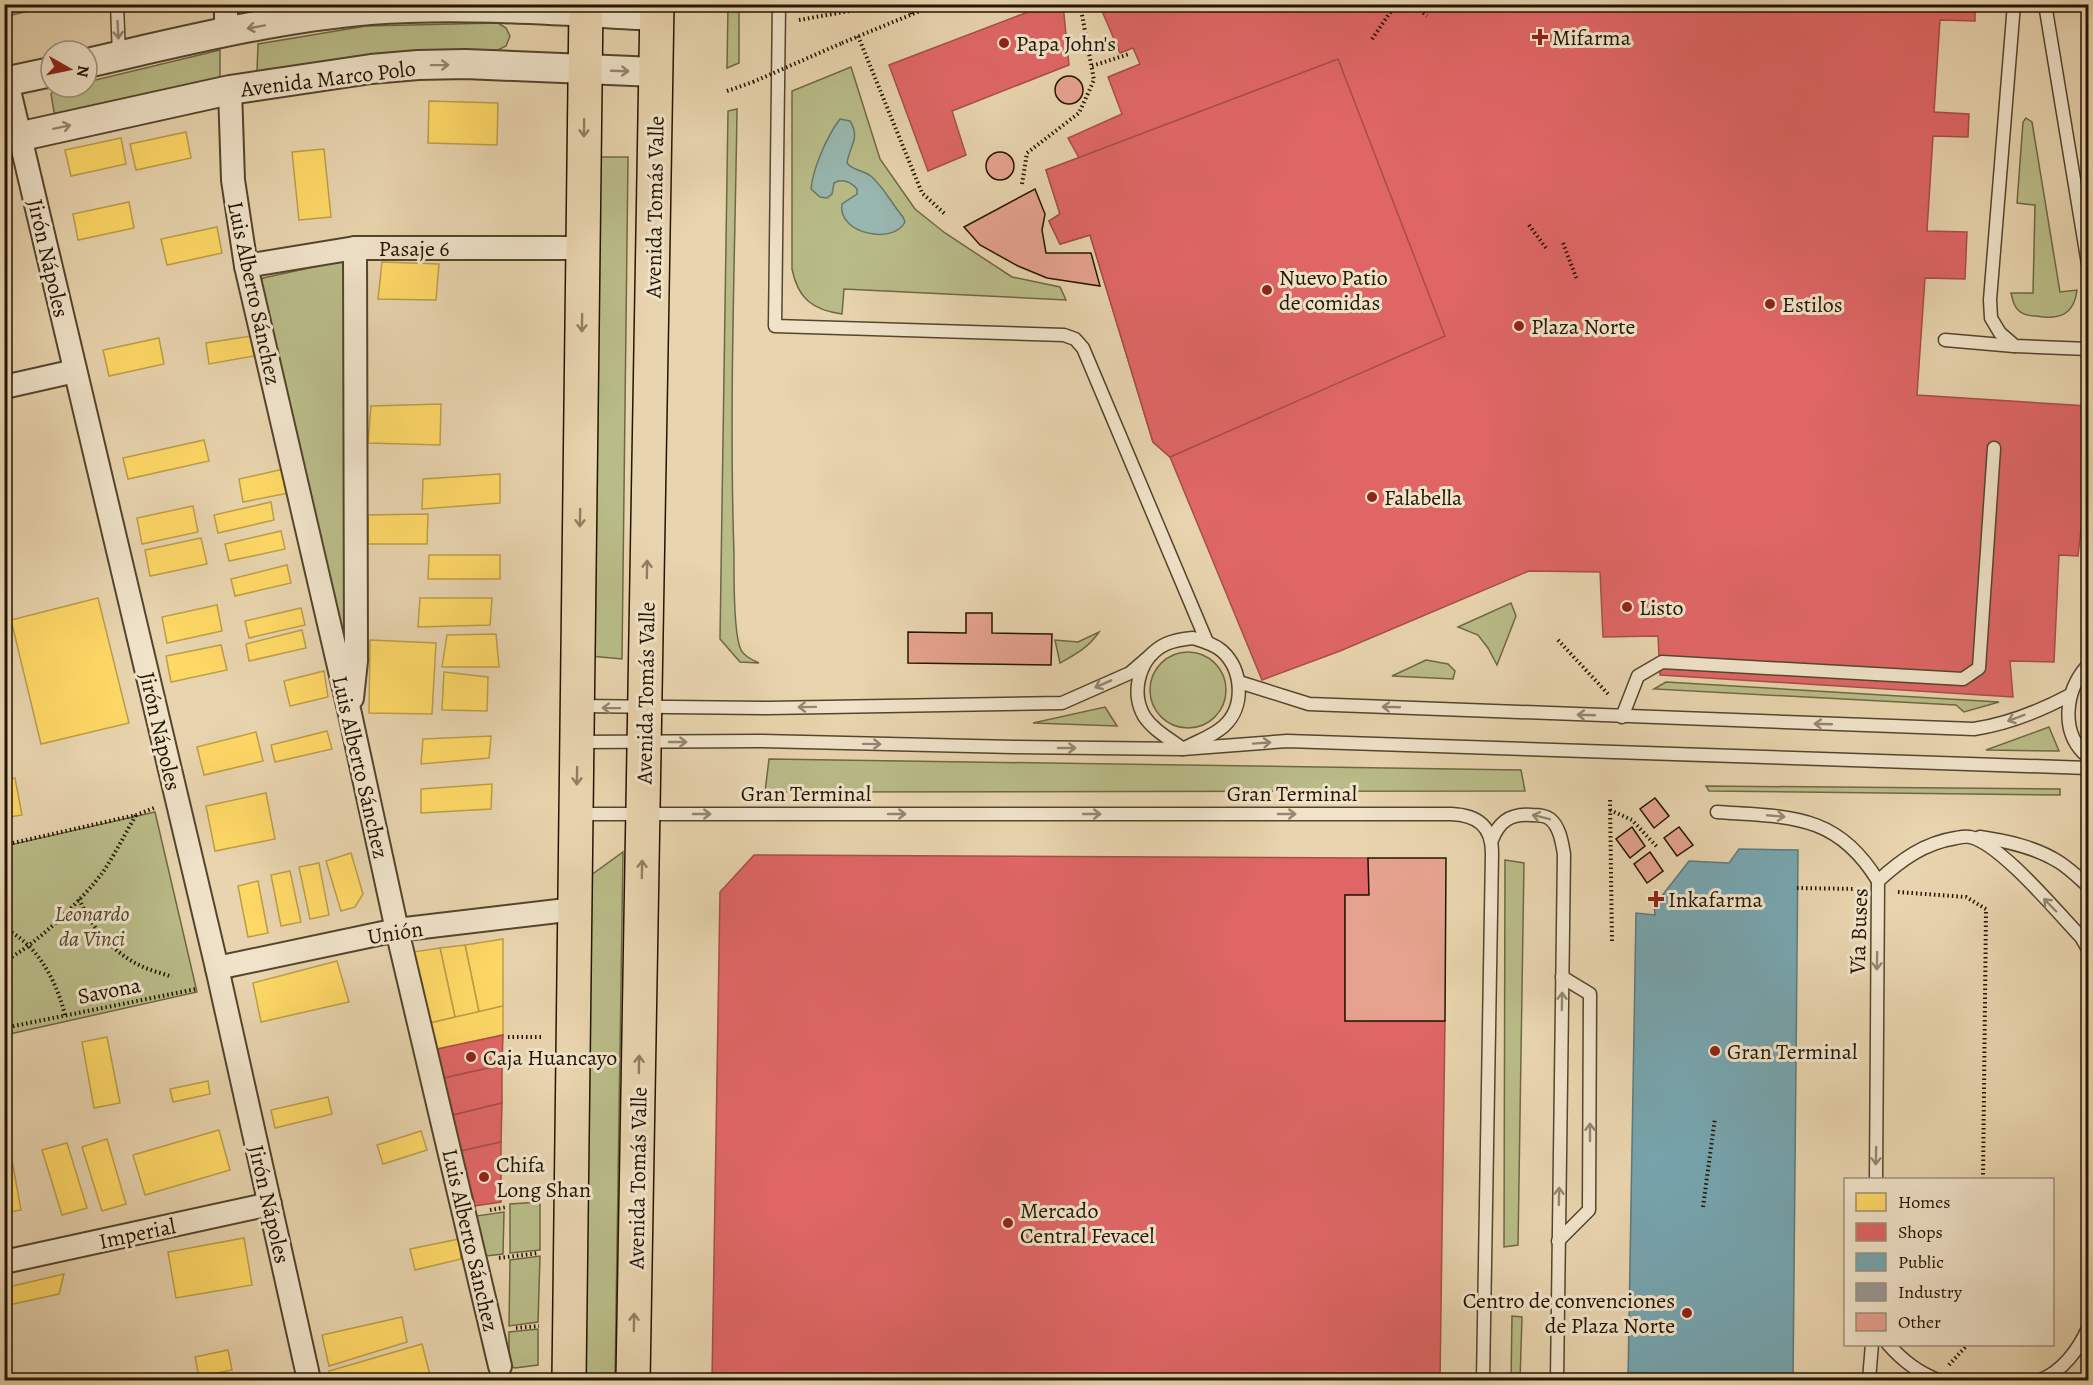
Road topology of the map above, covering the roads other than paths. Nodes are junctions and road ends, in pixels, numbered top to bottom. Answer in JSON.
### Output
{"nodes":[{"id":1,"x":117,"y":4,"type":"edge"},
{"id":2,"x":779,"y":4,"type":"edge"},
{"id":3,"x":2014,"y":4,"type":"edge"},
{"id":4,"x":2045,"y":4,"type":"edge"},
{"id":5,"x":368,"y":8,"type":"edge"},
{"id":6,"x":586,"y":8,"type":"edge"},
{"id":7,"x":657,"y":10,"type":"edge"},
{"id":8,"x":226,"y":18,"type":"edge"},
{"id":9,"x":119,"y":56,"type":"junction"},
{"id":10,"x":99,"y":60,"type":"edge"},
{"id":11,"x":585,"y":70,"type":"junction"},
{"id":12,"x":656,"y":72,"type":"junction"},
{"id":13,"x":39,"y":75,"type":"edge"},
{"id":14,"x":6,"y":82,"type":"edge"},
{"id":15,"x":230,"y":90,"type":"junction"},
{"id":16,"x":12,"y":138,"type":"edge"},
{"id":17,"x":355,"y":248,"type":"junction"},
{"id":18,"x":583,"y":248,"type":"junction"},
{"id":19,"x":2088,"y":264,"type":"edge"},
{"id":20,"x":246,"y":266,"type":"junction"},
{"id":21,"x":1945,"y":340,"type":"dead end"},
{"id":22,"x":2015,"y":346,"type":"junction"},
{"id":23,"x":2088,"y":349,"type":"edge"},
{"id":24,"x":75,"y":371,"type":"junction"},
{"id":25,"x":4,"y":387,"type":"edge"},
{"id":26,"x":1994,"y":447,"type":"dead end"},
{"id":27,"x":1208,"y":642,"type":"junction"},
{"id":28,"x":1152,"y":654,"type":"junction"},
{"id":29,"x":2088,"y":665,"type":"edge"},
{"id":30,"x":1239,"y":682,"type":"junction"},
{"id":31,"x":2070,"y":695,"type":"junction"},
{"id":32,"x":577,"y":706,"type":"junction"},
{"id":33,"x":645,"y":708,"type":"junction"},
{"id":34,"x":350,"y":714,"type":"junction"},
{"id":35,"x":1622,"y":717,"type":"junction"},
{"id":36,"x":577,"y":742,"type":"junction"},
{"id":37,"x":645,"y":742,"type":"junction"},
{"id":38,"x":1183,"y":748,"type":"junction"},
{"id":39,"x":2088,"y":757,"type":"edge"},
{"id":40,"x":2088,"y":768,"type":"edge"},
{"id":41,"x":1717,"y":812,"type":"dead end"},
{"id":42,"x":576,"y":814,"type":"junction"},
{"id":43,"x":643,"y":814,"type":"junction"},
{"id":44,"x":1969,"y":836,"type":"junction"},
{"id":45,"x":1492,"y":840,"type":"junction"},
{"id":46,"x":1878,"y":886,"type":"junction"},
{"id":47,"x":2088,"y":886,"type":"edge"},
{"id":48,"x":575,"y":909,"type":"junction"},
{"id":49,"x":397,"y":930,"type":"junction"},
{"id":50,"x":2088,"y":948,"type":"edge"},
{"id":51,"x":219,"y":976,"type":"junction"},
{"id":52,"x":1562,"y":977,"type":"junction"},
{"id":53,"x":1876,"y":1178,"type":"edge"},
{"id":54,"x":270,"y":1204,"type":"junction"},
{"id":55,"x":1558,"y":1241,"type":"junction"},
{"id":56,"x":4,"y":1262,"type":"edge"},
{"id":57,"x":2088,"y":1328,"type":"edge"},
{"id":58,"x":1872,"y":1346,"type":"edge"},
{"id":59,"x":1890,"y":1346,"type":"edge"},
{"id":60,"x":500,"y":1366,"type":"road end"},
{"id":61,"x":1915,"y":1374,"type":"edge"},
{"id":62,"x":569,"y":1376,"type":"edge"},
{"id":63,"x":309,"y":1380,"type":"edge"},
{"id":64,"x":633,"y":1380,"type":"edge"},
{"id":65,"x":1484,"y":1380,"type":"edge"},
{"id":66,"x":1557,"y":1380,"type":"edge"},
{"id":67,"x":1869,"y":1380,"type":"edge"},
{"id":68,"x":1938,"y":1380,"type":"edge"},
{"id":69,"x":2040,"y":1380,"type":"edge"}],
"edges":[{"from":1,"to":9,"type":"lane","one_way":true},
{"from":2,"to":27,"type":"lane"},
{"from":3,"to":22,"type":"lane"},
{"from":4,"to":19,"type":"lane"},
{"from":5,"to":6,"type":"street"},
{"from":5,"to":8,"type":"street","one_way":true},
{"from":6,"to":7,"type":"street"},
{"from":6,"to":11,"type":"main road"},
{"from":7,"to":12,"type":"main road","name":"Avenida Tomás Valle"},
{"from":8,"to":9,"type":"street"},
{"from":9,"to":10,"type":"street"},
{"from":11,"to":12,"type":"street","name":"Avenida Marco Polo","one_way":true},
{"from":15,"to":11,"type":"street","name":"Avenida Marco Polo","one_way":true},
{"from":11,"to":18,"type":"main road","one_way":true},
{"from":33,"to":12,"type":"main road","name":"Avenida Tomás Valle","one_way":true},
{"from":13,"to":14,"type":"street"},
{"from":14,"to":16,"type":"street","name":"Jirón Nápoles"},
{"from":16,"to":15,"type":"street","name":"Avenida Marco Polo","one_way":true},
{"from":15,"to":20,"type":"street","name":"Luis Alberto Sánchez"},
{"from":16,"to":24,"type":"street","name":"Jirón Nápoles"},
{"from":17,"to":18,"type":"street","name":"Pasaje 6"},
{"from":17,"to":20,"type":"street","name":"Pasaje 6"},
{"from":17,"to":34,"type":"street"},
{"from":18,"to":32,"type":"main road","one_way":true},
{"from":20,"to":34,"type":"street","name":"Luis Alberto Sánchez"},
{"from":21,"to":22,"type":"lane"},
{"from":22,"to":23,"type":"lane"},
{"from":24,"to":25,"type":"street"},
{"from":24,"to":51,"type":"street","name":"Jirón Nápoles"},
{"from":26,"to":35,"type":"lane"},
{"from":27,"to":28,"type":"lane"},
{"from":27,"to":30,"type":"lane"},
{"from":28,"to":33,"type":"lane","one_way":true},
{"from":28,"to":38,"type":"lane"},
{"from":29,"to":31,"type":"lane"},
{"from":35,"to":30,"type":"lane","one_way":true},
{"from":30,"to":38,"type":"lane"},
{"from":31,"to":35,"type":"lane","one_way":true},
{"from":31,"to":39,"type":"lane"},
{"from":33,"to":32,"type":"lane","one_way":true},
{"from":32,"to":36,"type":"main road"},
{"from":33,"to":37,"type":"main road","name":"Avenida Tomás Valle"},
{"from":34,"to":49,"type":"street","name":"Luis Alberto Sánchez"},
{"from":36,"to":37,"type":"lane"},
{"from":36,"to":42,"type":"main road","one_way":true},
{"from":37,"to":38,"type":"lane","one_way":true},
{"from":37,"to":43,"type":"main road","name":"Avenida Tomás Valle"},
{"from":38,"to":40,"type":"lane","one_way":true},
{"from":41,"to":46,"type":"lane","one_way":true},
{"from":42,"to":43,"type":"lane","name":"Gran Terminal"},
{"from":42,"to":48,"type":"main road"},
{"from":43,"to":45,"type":"lane","name":"Gran Terminal","one_way":true},
{"from":64,"to":43,"type":"main road","name":"Avenida Tomás Valle","one_way":true},
{"from":44,"to":46,"type":"lane","name":"Vía Buses"},
{"from":44,"to":47,"type":"lane","name":"Vía Buses"},
{"from":50,"to":44,"type":"lane","one_way":true},
{"from":52,"to":45,"type":"lane","one_way":true},
{"from":45,"to":65,"type":"lane"},
{"from":46,"to":53,"type":"lane","name":"Vía Buses","one_way":true},
{"from":48,"to":49,"type":"street","name":"Unión"},
{"from":48,"to":62,"type":"main road"},
{"from":49,"to":51,"type":"street","name":"Unión"},
{"from":49,"to":60,"type":"street","name":"Luis Alberto Sánchez"},
{"from":51,"to":54,"type":"street","name":"Jirón Nápoles"},
{"from":55,"to":52,"type":"lane","one_way":true},
{"from":55,"to":52,"type":"lane","one_way":true},
{"from":54,"to":56,"type":"street","name":"Imperial"},
{"from":54,"to":63,"type":"street","name":"Jirón Nápoles"},
{"from":55,"to":66,"type":"lane"},
{"from":57,"to":69,"type":"lane"},
{"from":58,"to":67,"type":"lane"},
{"from":59,"to":61,"type":"lane"},
{"from":61,"to":68,"type":"lane"}]}
